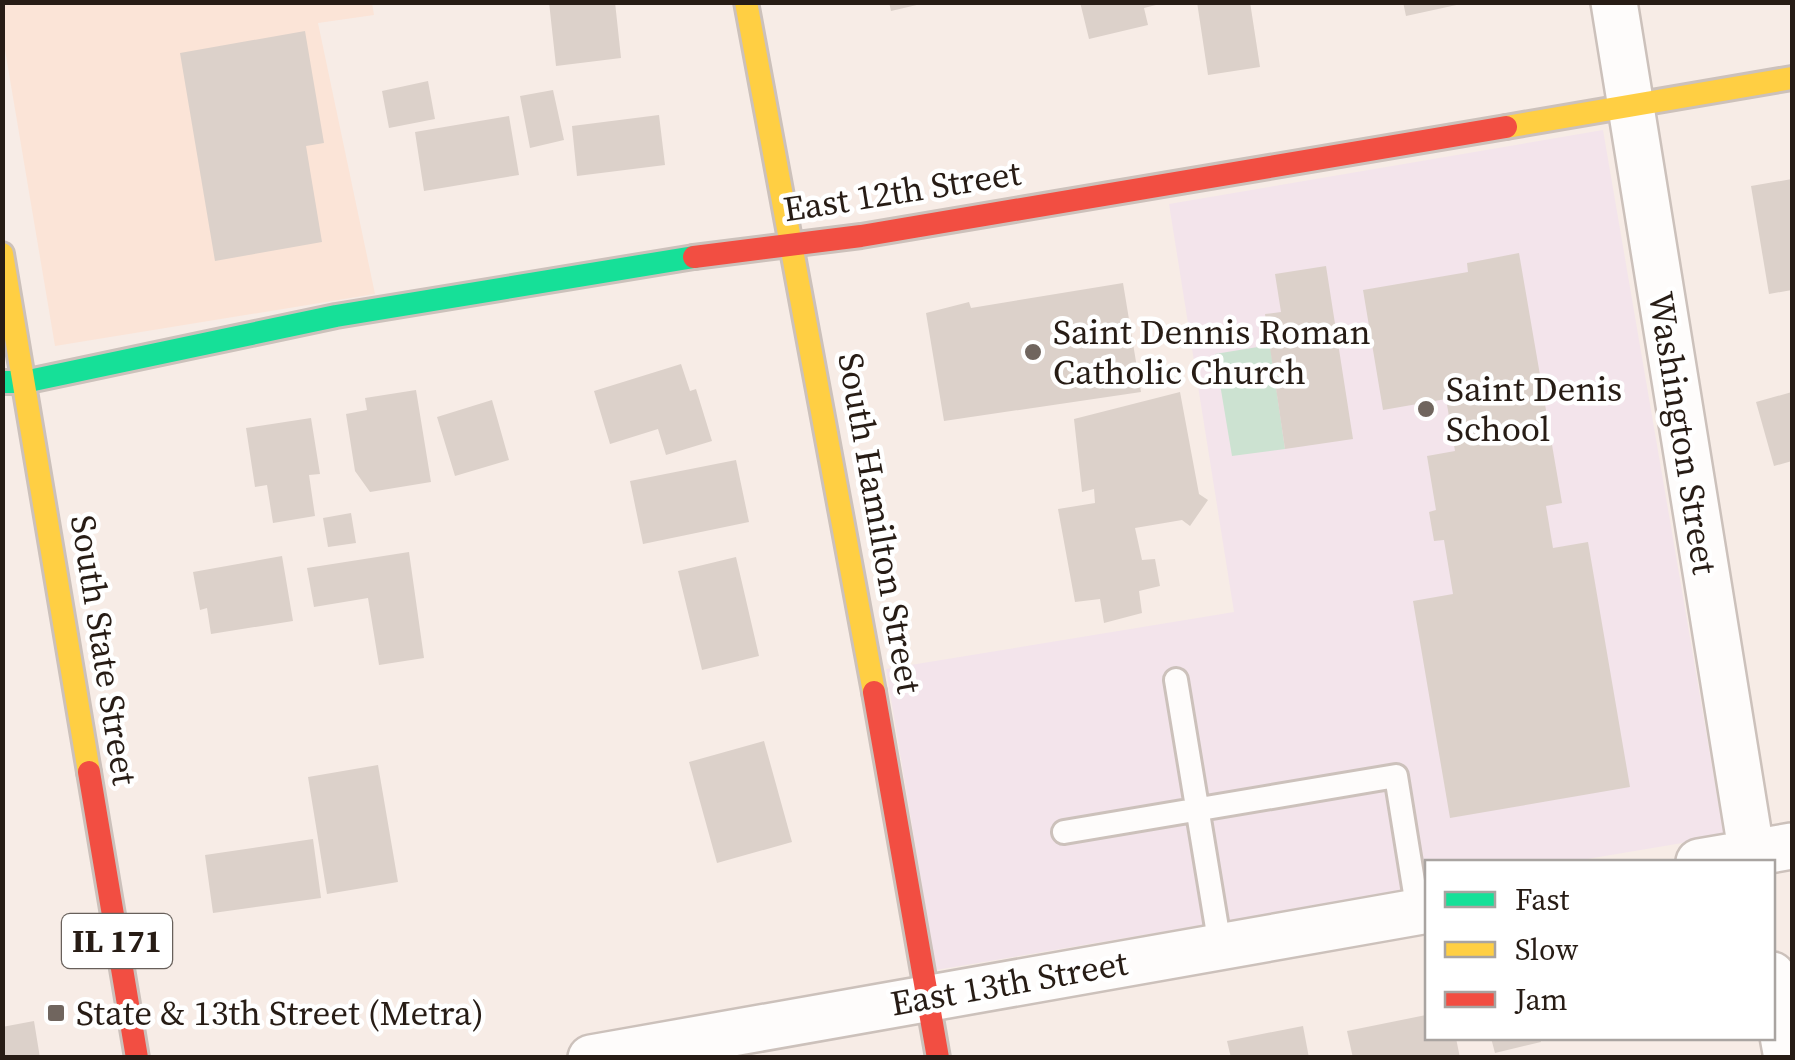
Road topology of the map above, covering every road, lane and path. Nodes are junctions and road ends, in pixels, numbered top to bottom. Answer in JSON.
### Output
{"nodes":[{"id":1,"x":746,"y":2,"type":"edge"},
{"id":2,"x":1614,"y":2,"type":"edge"},
{"id":3,"x":1792,"y":78,"type":"edge"},
{"id":4,"x":1630,"y":104,"type":"junction"},
{"id":5,"x":794,"y":244,"type":"junction"},
{"id":6,"x":2,"y":254,"type":"edge"},
{"id":7,"x":14,"y":382,"type":"edge"},
{"id":8,"x":1176,"y":680,"type":"dead end"},
{"id":9,"x":1198,"y":809,"type":"junction"},
{"id":10,"x":1064,"y":832,"type":"dead end"},
{"id":11,"x":1765,"y":854,"type":"edge"},
{"id":12,"x":1716,"y":860,"type":"edge"},
{"id":13,"x":1423,"y":911,"type":"edge"},
{"id":14,"x":1220,"y":946,"type":"junction"},
{"id":15,"x":1775,"y":992,"type":"edge"},
{"id":16,"x":928,"y":997,"type":"junction"},
{"id":17,"x":136,"y":1058,"type":"edge"},
{"id":18,"x":591,"y":1058,"type":"edge"},
{"id":19,"x":938,"y":1058,"type":"edge"},
{"id":20,"x":1787,"y":1058,"type":"edge"}],
"edges":[{"from":1,"to":5,"type":"street","name":"South Hamilton Street"},
{"from":2,"to":4,"type":"street","name":"Washington Street"},
{"from":3,"to":4,"type":"street","name":"East 12th Street"},
{"from":4,"to":5,"type":"street","name":"East 12th Street"},
{"from":4,"to":11,"type":"street","name":"Washington Street"},
{"from":5,"to":7,"type":"street","name":"East 12th Street"},
{"from":5,"to":16,"type":"street","name":"South Hamilton Street"},
{"from":6,"to":7,"type":"street","name":"South State Street","number":"IL 171"},
{"from":7,"to":17,"type":"street","name":"South State Street","number":"IL 171"},
{"from":8,"to":9,"type":"lane"},
{"from":9,"to":10,"type":"lane"},
{"from":9,"to":13,"type":"lane"},
{"from":9,"to":14,"type":"lane"},
{"from":11,"to":12,"type":"street"},
{"from":13,"to":14,"type":"street","name":"East 13th Street"},
{"from":14,"to":16,"type":"street","name":"East 13th Street"},
{"from":15,"to":20,"type":"street"},
{"from":16,"to":18,"type":"street","name":"East 13th Street"},
{"from":16,"to":19,"type":"street","name":"South Hamilton Street"}]}
